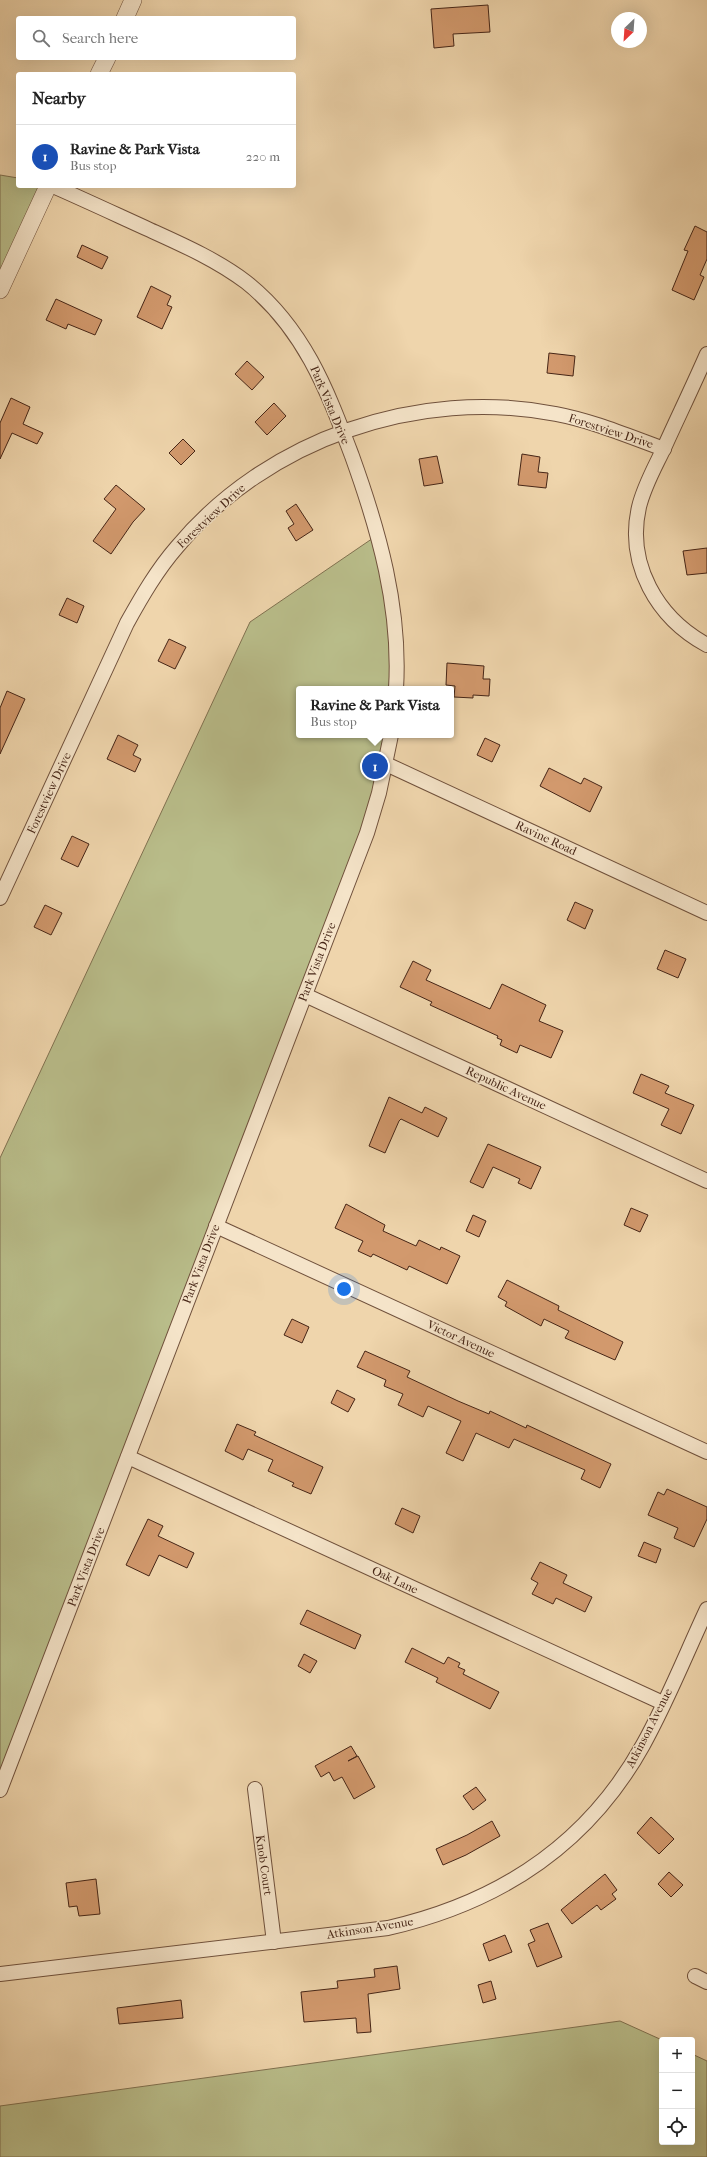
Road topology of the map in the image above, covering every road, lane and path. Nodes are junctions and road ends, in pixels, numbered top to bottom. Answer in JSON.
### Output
{"nodes":[{"id":1,"x":133,"y":0,"type":"edge"},
{"id":2,"x":126,"y":16,"type":"edge"},
{"id":3,"x":106,"y":60,"type":"edge"},
{"id":4,"x":100,"y":72,"type":"edge"},
{"id":5,"x":47,"y":188,"type":"edge"},
{"id":6,"x":57,"y":188,"type":"edge"},
{"id":7,"x":0,"y":290,"type":"edge"},
{"id":8,"x":707,"y":354,"type":"edge"},
{"id":9,"x":343,"y":433,"type":"junction"},
{"id":10,"x":664,"y":449,"type":"junction"},
{"id":11,"x":707,"y":645,"type":"edge"},
{"id":12,"x":396,"y":686,"type":"edge"},
{"id":13,"x":390,"y":738,"type":"edge"},
{"id":14,"x":386,"y":764,"type":"junction"},
{"id":15,"x":0,"y":898,"type":"edge"},
{"id":16,"x":707,"y":913,"type":"edge"},
{"id":17,"x":305,"y":995,"type":"junction"},
{"id":18,"x":707,"y":1181,"type":"edge"},
{"id":19,"x":216,"y":1226,"type":"junction"},
{"id":20,"x":707,"y":1452,"type":"edge"},
{"id":21,"x":128,"y":1457,"type":"junction"},
{"id":22,"x":707,"y":1609,"type":"edge"},
{"id":23,"x":663,"y":1703,"type":"junction"},
{"id":24,"x":255,"y":1789,"type":"dead end"},
{"id":25,"x":0,"y":1790,"type":"edge"},
{"id":26,"x":274,"y":1942,"type":"junction"},
{"id":27,"x":0,"y":1974,"type":"edge"}],
"edges":[{"from":1,"to":2,"type":"street"},
{"from":3,"to":4,"type":"street"},
{"from":5,"to":7,"type":"street"},
{"from":6,"to":9,"type":"street","name":"Park Vista Drive"},
{"from":8,"to":10,"type":"street"},
{"from":9,"to":10,"type":"street","name":"Forestview Drive"},
{"from":9,"to":12,"type":"street","name":"Park Vista Drive"},
{"from":9,"to":15,"type":"street","name":"Forestview Drive"},
{"from":10,"to":11,"type":"street"},
{"from":13,"to":14,"type":"street","name":"Park Vista Drive"},
{"from":14,"to":16,"type":"street","name":"Ravine Road"},
{"from":14,"to":17,"type":"street","name":"Park Vista Drive"},
{"from":17,"to":18,"type":"street","name":"Republic Avenue"},
{"from":17,"to":19,"type":"street","name":"Park Vista Drive"},
{"from":19,"to":20,"type":"street","name":"Victor Avenue"},
{"from":19,"to":21,"type":"street","name":"Park Vista Drive"},
{"from":21,"to":23,"type":"street","name":"Oak Lane"},
{"from":21,"to":25,"type":"street","name":"Park Vista Drive"},
{"from":22,"to":23,"type":"street","name":"Atkinson Avenue"},
{"from":23,"to":26,"type":"street","name":"Atkinson Avenue"},
{"from":24,"to":26,"type":"street","name":"Knob Court"},
{"from":26,"to":27,"type":"street","name":"Atkinson Avenue"}]}
